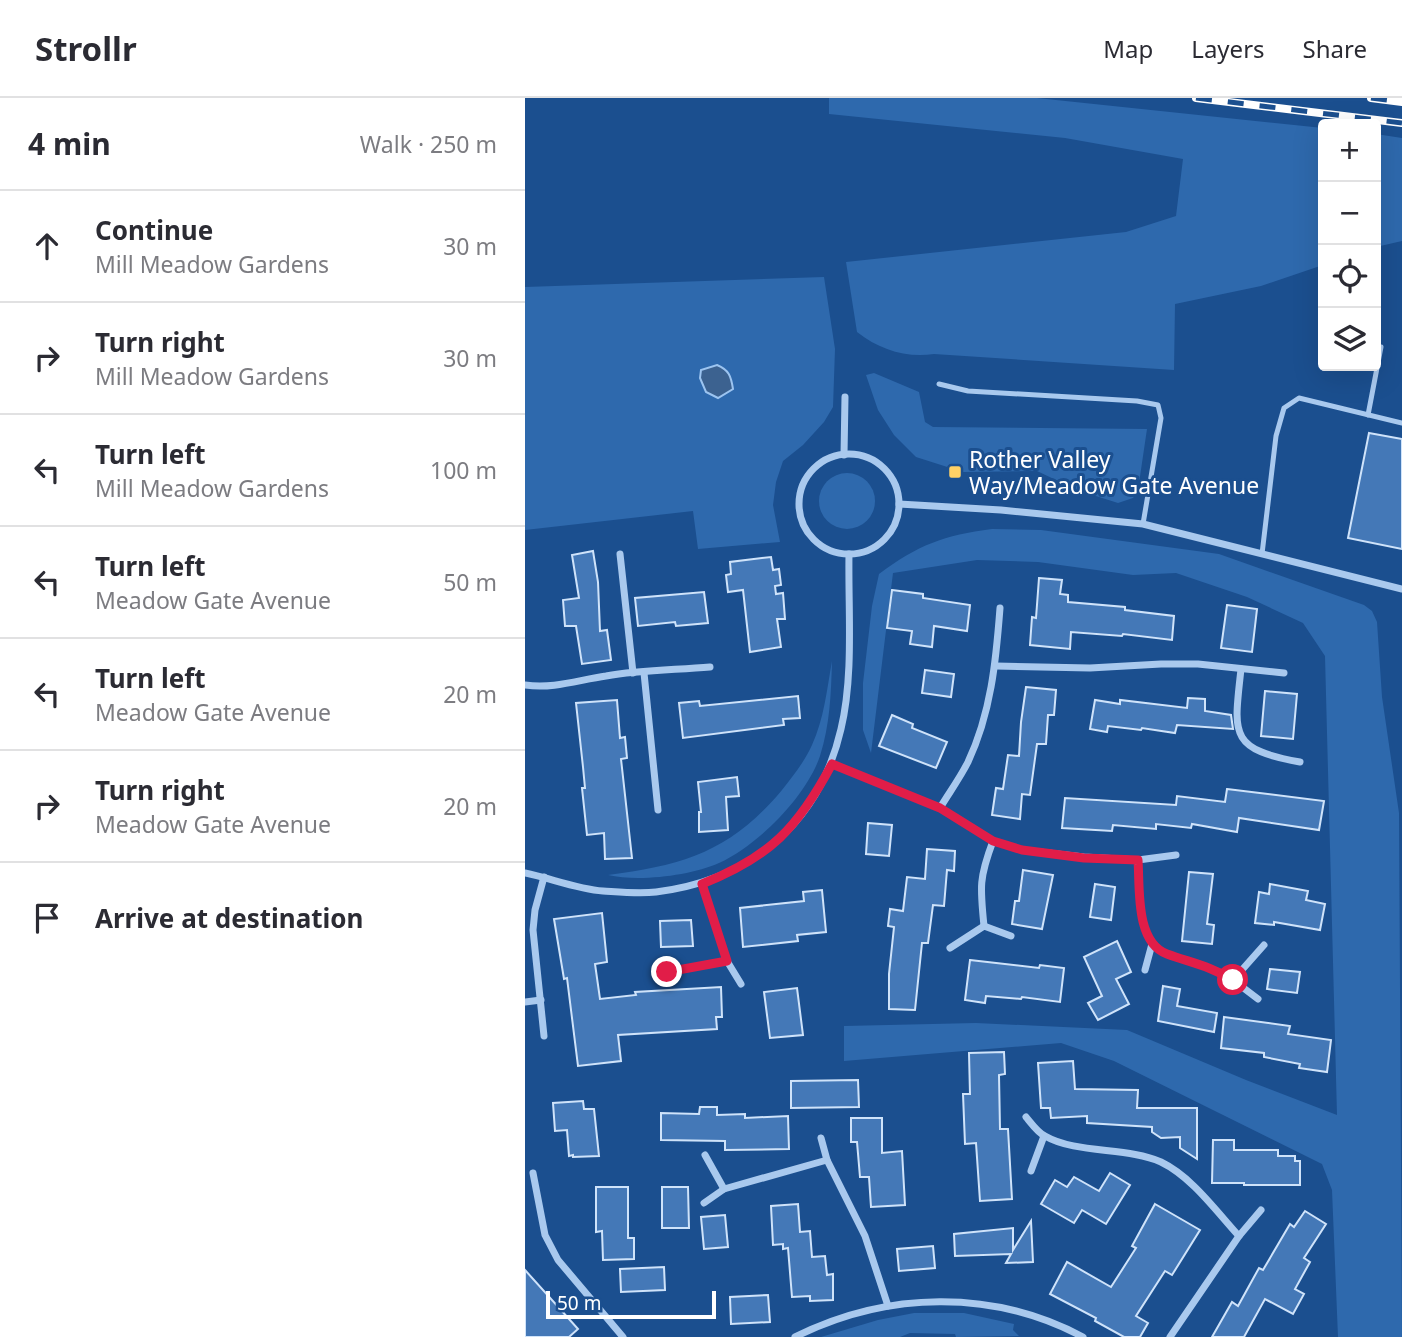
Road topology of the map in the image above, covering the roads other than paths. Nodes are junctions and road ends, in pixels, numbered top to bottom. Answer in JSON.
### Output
{"nodes":[{"id":1,"x":1376,"y":371,"type":"edge"},
{"id":2,"x":939,"y":384,"type":"dead end"},
{"id":3,"x":845,"y":397,"type":"dead end"},
{"id":4,"x":1368,"y":415,"type":"junction"},
{"id":5,"x":1402,"y":423,"type":"edge"},
{"id":6,"x":844,"y":454,"type":"junction"},
{"id":7,"x":899,"y":504,"type":"junction"},
{"id":8,"x":1143,"y":524,"type":"junction"},
{"id":9,"x":620,"y":554,"type":"dead end"},
{"id":10,"x":849,"y":554,"type":"junction"},
{"id":11,"x":1262,"y":554,"type":"junction"},
{"id":12,"x":1402,"y":589,"type":"edge"},
{"id":13,"x":1000,"y":608,"type":"dead end"},
{"id":14,"x":996,"y":666,"type":"junction"},
{"id":15,"x":710,"y":667,"type":"dead end"},
{"id":16,"x":1241,"y":669,"type":"junction"},
{"id":17,"x":633,"y":673,"type":"junction"},
{"id":18,"x":644,"y":673,"type":"junction"},
{"id":19,"x":1284,"y":673,"type":"dead end"},
{"id":20,"x":525,"y":685,"type":"edge"},
{"id":21,"x":1300,"y":762,"type":"dead end"},
{"id":22,"x":832,"y":764,"type":"junction"},
{"id":23,"x":940,"y":808,"type":"junction"},
{"id":24,"x":658,"y":810,"type":"dead end"},
{"id":25,"x":993,"y":841,"type":"junction"},
{"id":26,"x":1176,"y":855,"type":"dead end"},
{"id":27,"x":1138,"y":860,"type":"junction"},
{"id":28,"x":525,"y":873,"type":"edge"},
{"id":29,"x":544,"y":877,"type":"junction"},
{"id":30,"x":702,"y":884,"type":"junction"},
{"id":31,"x":984,"y":926,"type":"junction"},
{"id":32,"x":1011,"y":936,"type":"dead end"},
{"id":33,"x":1152,"y":944,"type":"junction"},
{"id":34,"x":1264,"y":945,"type":"dead end"},
{"id":35,"x":950,"y":948,"type":"dead end"},
{"id":36,"x":727,"y":961,"type":"junction"},
{"id":37,"x":1145,"y":970,"type":"dead end"},
{"id":38,"x":667,"y":972,"type":"dead end"},
{"id":39,"x":1233,"y":980,"type":"junction"},
{"id":40,"x":741,"y":984,"type":"dead end"},
{"id":41,"x":1258,"y":999,"type":"dead end"},
{"id":42,"x":541,"y":1000,"type":"junction"},
{"id":43,"x":525,"y":1002,"type":"edge"},
{"id":44,"x":544,"y":1036,"type":"dead end"},
{"id":45,"x":1026,"y":1117,"type":"dead end"},
{"id":46,"x":1044,"y":1136,"type":"junction"},
{"id":47,"x":821,"y":1138,"type":"dead end"},
{"id":48,"x":705,"y":1155,"type":"dead end"},
{"id":49,"x":827,"y":1160,"type":"junction"},
{"id":50,"x":1031,"y":1171,"type":"dead end"},
{"id":51,"x":533,"y":1173,"type":"dead end"},
{"id":52,"x":723,"y":1189,"type":"junction"},
{"id":53,"x":704,"y":1203,"type":"dead end"},
{"id":54,"x":1261,"y":1210,"type":"dead end"},
{"id":55,"x":1239,"y":1236,"type":"junction"},
{"id":56,"x":888,"y":1306,"type":"junction"},
{"id":57,"x":623,"y":1337,"type":"edge"},
{"id":58,"x":796,"y":1337,"type":"edge"},
{"id":59,"x":1083,"y":1337,"type":"edge"},
{"id":60,"x":1170,"y":1337,"type":"edge"}],
"edges":[{"from":1,"to":4,"type":"lane"},
{"from":2,"to":8,"type":"lane"},
{"from":3,"to":6,"type":"street"},
{"from":4,"to":5,"type":"lane"},
{"from":4,"to":11,"type":"lane"},
{"from":6,"to":7,"type":"street"},
{"from":6,"to":10,"type":"street"},
{"from":7,"to":8,"type":"street"},
{"from":7,"to":10,"type":"street"},
{"from":8,"to":11,"type":"street"},
{"from":9,"to":17,"type":"street"},
{"from":10,"to":22,"type":"street"},
{"from":11,"to":12,"type":"street"},
{"from":13,"to":14,"type":"street"},
{"from":14,"to":16,"type":"street"},
{"from":14,"to":23,"type":"street"},
{"from":15,"to":18,"type":"street"},
{"from":16,"to":19,"type":"street"},
{"from":16,"to":21,"type":"street"},
{"from":17,"to":18,"type":"street"},
{"from":17,"to":20,"type":"street"},
{"from":18,"to":24,"type":"street"},
{"from":22,"to":23,"type":"street"},
{"from":22,"to":30,"type":"street"},
{"from":23,"to":25,"type":"street"},
{"from":25,"to":27,"type":"street"},
{"from":25,"to":31,"type":"street"},
{"from":26,"to":27,"type":"street"},
{"from":27,"to":33,"type":"street"},
{"from":28,"to":29,"type":"street"},
{"from":29,"to":30,"type":"street"},
{"from":29,"to":42,"type":"street"},
{"from":30,"to":36,"type":"street"},
{"from":31,"to":32,"type":"street"},
{"from":31,"to":35,"type":"street"},
{"from":33,"to":37,"type":"street"},
{"from":33,"to":39,"type":"street"},
{"from":34,"to":39,"type":"street"},
{"from":36,"to":38,"type":"street"},
{"from":36,"to":40,"type":"street"},
{"from":39,"to":41,"type":"street"},
{"from":42,"to":43,"type":"street"},
{"from":42,"to":44,"type":"street"},
{"from":45,"to":46,"type":"street"},
{"from":46,"to":50,"type":"street"},
{"from":46,"to":55,"type":"street"},
{"from":47,"to":49,"type":"street"},
{"from":48,"to":52,"type":"street"},
{"from":49,"to":52,"type":"street"},
{"from":49,"to":56,"type":"street"},
{"from":51,"to":57,"type":"street"},
{"from":52,"to":53,"type":"street"},
{"from":54,"to":55,"type":"street"},
{"from":55,"to":60,"type":"street"},
{"from":56,"to":58,"type":"street"},
{"from":56,"to":59,"type":"street"}]}
